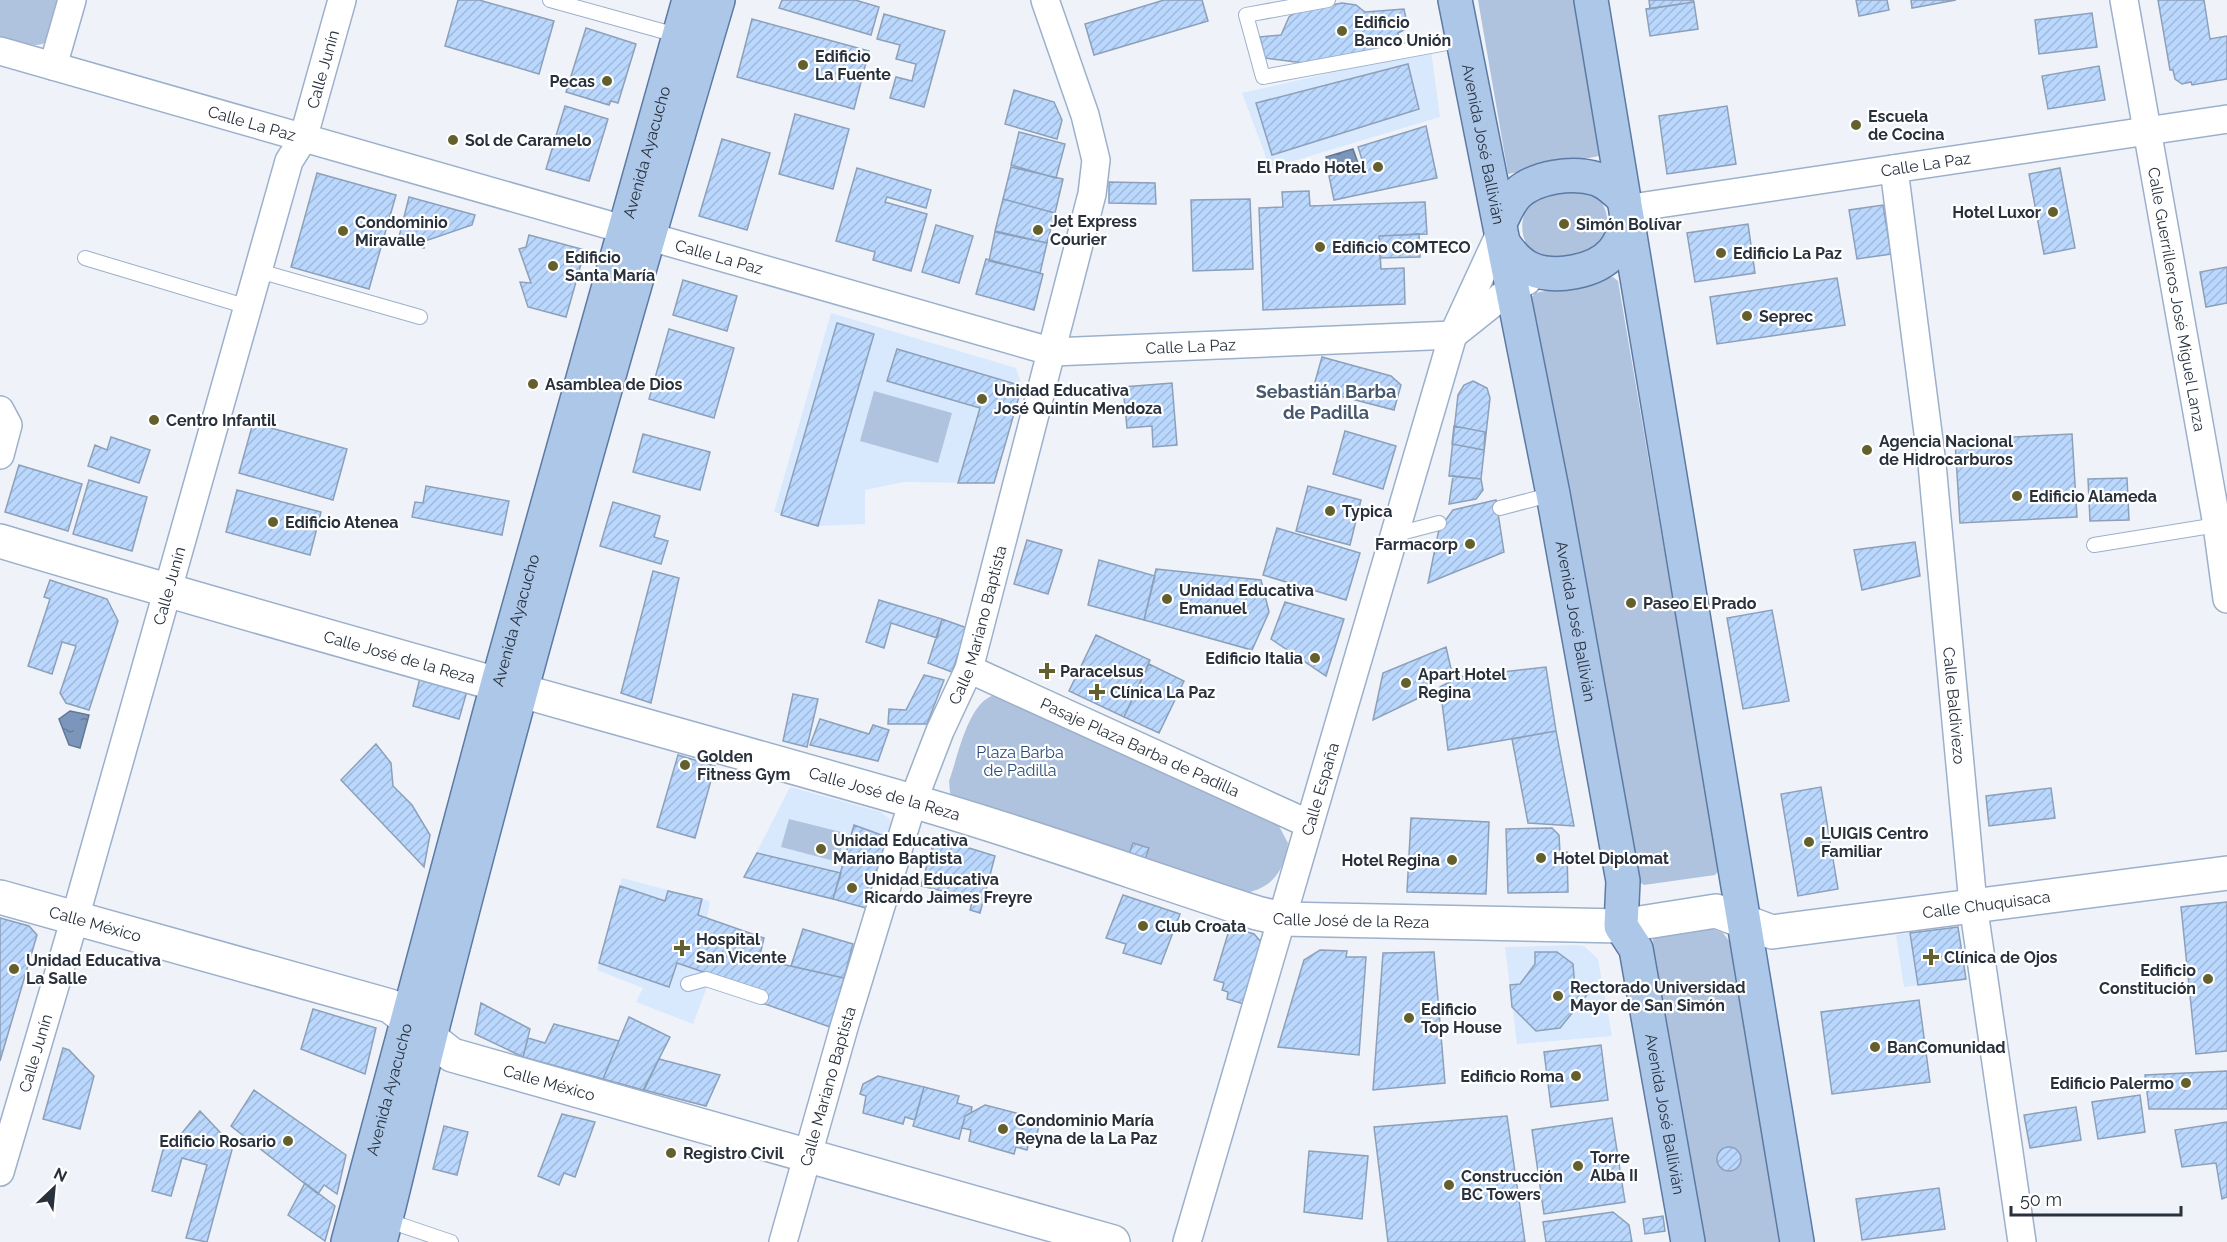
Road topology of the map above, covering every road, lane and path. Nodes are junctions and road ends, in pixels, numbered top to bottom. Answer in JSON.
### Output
{"nodes":[{"id":1,"x":72,"y":0,"type":"edge"},
{"id":2,"x":342,"y":0,"type":"edge"},
{"id":3,"x":550,"y":0,"type":"edge"},
{"id":4,"x":689,"y":0,"type":"edge"},
{"id":5,"x":718,"y":0,"type":"edge"},
{"id":6,"x":1046,"y":0,"type":"edge"},
{"id":7,"x":1328,"y":0,"type":"edge"},
{"id":8,"x":1455,"y":0,"type":"edge"},
{"id":9,"x":1590,"y":0,"type":"edge"},
{"id":10,"x":2124,"y":0,"type":"edge"},
{"id":11,"x":692,"y":39,"type":"junction"},
{"id":12,"x":1463,"y":40,"type":"junction"},
{"id":13,"x":0,"y":51,"type":"edge"},
{"id":14,"x":53,"y":66,"type":"junction"},
{"id":15,"x":2227,"y":119,"type":"edge"},
{"id":16,"x":2149,"y":132,"type":"junction"},
{"id":17,"x":303,"y":139,"type":"junction"},
{"id":18,"x":1894,"y":169,"type":"junction"},
{"id":19,"x":1625,"y":210,"type":"junction"},
{"id":20,"x":1502,"y":232,"type":"junction"},
{"id":21,"x":635,"y":235,"type":"junction"},
{"id":22,"x":85,"y":258,"type":"dead end"},
{"id":23,"x":259,"y":270,"type":"junction"},
{"id":24,"x":1548,"y":274,"type":"junction"},
{"id":25,"x":1512,"y":288,"type":"junction"},
{"id":26,"x":248,"y":307,"type":"junction"},
{"id":27,"x":420,"y":317,"type":"dead end"},
{"id":28,"x":1453,"y":335,"type":"junction"},
{"id":29,"x":1053,"y":352,"type":"junction"},
{"id":30,"x":0,"y":410,"type":"edge"},
{"id":31,"x":0,"y":455,"type":"edge"},
{"id":32,"x":1553,"y":494,"type":"junction"},
{"id":33,"x":1500,"y":508,"type":"dead end"},
{"id":34,"x":1439,"y":523,"type":"dead end"},
{"id":35,"x":2217,"y":525,"type":"junction"},
{"id":36,"x":1397,"y":534,"type":"junction"},
{"id":37,"x":0,"y":541,"type":"edge"},
{"id":38,"x":2094,"y":545,"type":"dead end"},
{"id":39,"x":168,"y":592,"type":"junction"},
{"id":40,"x":2227,"y":599,"type":"edge"},
{"id":41,"x":969,"y":669,"type":"junction"},
{"id":42,"x":510,"y":686,"type":"junction"},
{"id":43,"x":913,"y":801,"type":"junction"},
{"id":44,"x":1309,"y":824,"type":"junction"},
{"id":45,"x":2227,"y":873,"type":"edge"},
{"id":46,"x":0,"y":897,"type":"edge"},
{"id":47,"x":1973,"y":904,"type":"junction"},
{"id":48,"x":75,"y":918,"type":"junction"},
{"id":49,"x":1282,"y":919,"type":"junction"},
{"id":50,"x":1746,"y":922,"type":"junction"},
{"id":51,"x":1621,"y":926,"type":"junction"},
{"id":52,"x":688,"y":984,"type":"dead end"},
{"id":53,"x":761,"y":997,"type":"dead end"},
{"id":54,"x":419,"y":1030,"type":"junction"},
{"id":55,"x":808,"y":1154,"type":"junction"},
{"id":56,"x":0,"y":1172,"type":"edge"},
{"id":57,"x":383,"y":1231,"type":"edge"},
{"id":58,"x":348,"y":1242,"type":"edge"},
{"id":59,"x":451,"y":1242,"type":"edge"},
{"id":60,"x":783,"y":1242,"type":"edge"},
{"id":61,"x":1113,"y":1242,"type":"edge"},
{"id":62,"x":1187,"y":1242,"type":"edge"},
{"id":63,"x":1688,"y":1242,"type":"edge"},
{"id":64,"x":1797,"y":1242,"type":"edge"},
{"id":65,"x":2022,"y":1242,"type":"edge"}],
"edges":[{"from":1,"to":14,"type":"street"},
{"from":2,"to":17,"type":"street","name":"Calle Junín"},
{"from":3,"to":11,"type":"lane"},
{"from":4,"to":11,"type":"main road","name":"Avenida Ayacucho"},
{"from":5,"to":11,"type":"main road","name":"Avenida Ayacucho"},
{"from":6,"to":29,"type":"street","name":"Calle Mariano Baptista"},
{"from":7,"to":12,"type":"lane"},
{"from":8,"to":12,"type":"main road","name":"Avenida José Ballivián"},
{"from":9,"to":19,"type":"main road"},
{"from":10,"to":16,"type":"street","name":"Calle Guerrilleros José Miguel Lanza"},
{"from":11,"to":21,"type":"main road","name":"Avenida Ayacucho"},
{"from":12,"to":20,"type":"main road","name":"Avenida José Ballivián"},
{"from":13,"to":14,"type":"street","name":"Calle La Paz"},
{"from":14,"to":17,"type":"street","name":"Calle La Paz"},
{"from":15,"to":16,"type":"street","name":"Calle La Paz"},
{"from":16,"to":18,"type":"street","name":"Calle La Paz"},
{"from":16,"to":35,"type":"street","name":"Calle Guerrilleros José Miguel Lanza"},
{"from":17,"to":21,"type":"street","name":"Calle La Paz"},
{"from":17,"to":23,"type":"street","name":"Calle Junín"},
{"from":18,"to":19,"type":"street","name":"Calle La Paz"},
{"from":18,"to":47,"type":"street","name":"Calle Baldiviezo"},
{"from":19,"to":20,"type":"main road"},
{"from":19,"to":24,"type":"main road"},
{"from":19,"to":50,"type":"main road"},
{"from":20,"to":24,"type":"main road"},
{"from":20,"to":25,"type":"main road","name":"Avenida José Ballivián"},
{"from":20,"to":28,"type":"street"},
{"from":21,"to":29,"type":"street","name":"Calle La Paz"},
{"from":21,"to":42,"type":"main road","name":"Avenida Ayacucho"},
{"from":22,"to":26,"type":"lane"},
{"from":23,"to":26,"type":"street","name":"Calle Junín"},
{"from":23,"to":27,"type":"lane"},
{"from":24,"to":25,"type":"street"},
{"from":25,"to":28,"type":"street"},
{"from":25,"to":32,"type":"main road","name":"Avenida José Ballivián"},
{"from":26,"to":39,"type":"street","name":"Calle Junín"},
{"from":28,"to":29,"type":"street","name":"Calle La Paz"},
{"from":28,"to":36,"type":"street","name":"Calle España"},
{"from":29,"to":41,"type":"street","name":"Calle Mariano Baptista"},
{"from":30,"to":31,"type":"street"},
{"from":32,"to":33,"type":"lane"},
{"from":32,"to":51,"type":"main road","name":"Avenida José Ballivián"},
{"from":34,"to":36,"type":"lane"},
{"from":35,"to":38,"type":"lane"},
{"from":35,"to":40,"type":"street","name":"Calle Guerrilleros José Miguel Lanza"},
{"from":36,"to":44,"type":"street","name":"Calle España"},
{"from":37,"to":39,"type":"main road","name":"Calle José de la Reza"},
{"from":39,"to":42,"type":"main road","name":"Calle José de la Reza"},
{"from":39,"to":48,"type":"street","name":"Calle Junín"},
{"from":41,"to":43,"type":"street","name":"Calle Mariano Baptista"},
{"from":41,"to":44,"type":"street","name":"Pasaje Plaza Barba de Padilla"},
{"from":42,"to":43,"type":"main road","name":"Calle José de la Reza"},
{"from":42,"to":54,"type":"main road","name":"Avenida Ayacucho"},
{"from":43,"to":49,"type":"main road","name":"Calle José de la Reza"},
{"from":43,"to":55,"type":"street","name":"Calle Mariano Baptista"},
{"from":44,"to":49,"type":"street","name":"Calle España"},
{"from":45,"to":47,"type":"main road","name":"Calle Chuquisaca"},
{"from":46,"to":48,"type":"main road","name":"Calle México"},
{"from":47,"to":50,"type":"main road","name":"Calle Chuquisaca"},
{"from":47,"to":65,"type":"street","name":"Calle Baldiviezo"},
{"from":48,"to":54,"type":"main road","name":"Calle México"},
{"from":48,"to":56,"type":"street","name":"Calle Junín"},
{"from":49,"to":51,"type":"main road","name":"Calle José de la Reza"},
{"from":49,"to":62,"type":"street","name":"Calle España"},
{"from":50,"to":51,"type":"main road","name":"Calle José de la Reza"},
{"from":50,"to":64,"type":"main road"},
{"from":51,"to":63,"type":"main road","name":"Avenida José Ballivián"},
{"from":52,"to":53,"type":"lane"},
{"from":54,"to":55,"type":"main road","name":"Calle México"},
{"from":54,"to":57,"type":"main road","name":"Avenida Ayacucho"},
{"from":54,"to":58,"type":"main road","name":"Avenida Ayacucho"},
{"from":55,"to":60,"type":"street","name":"Calle Mariano Baptista"},
{"from":55,"to":61,"type":"main road","name":"Calle México"},
{"from":57,"to":59,"type":"lane"}]}
